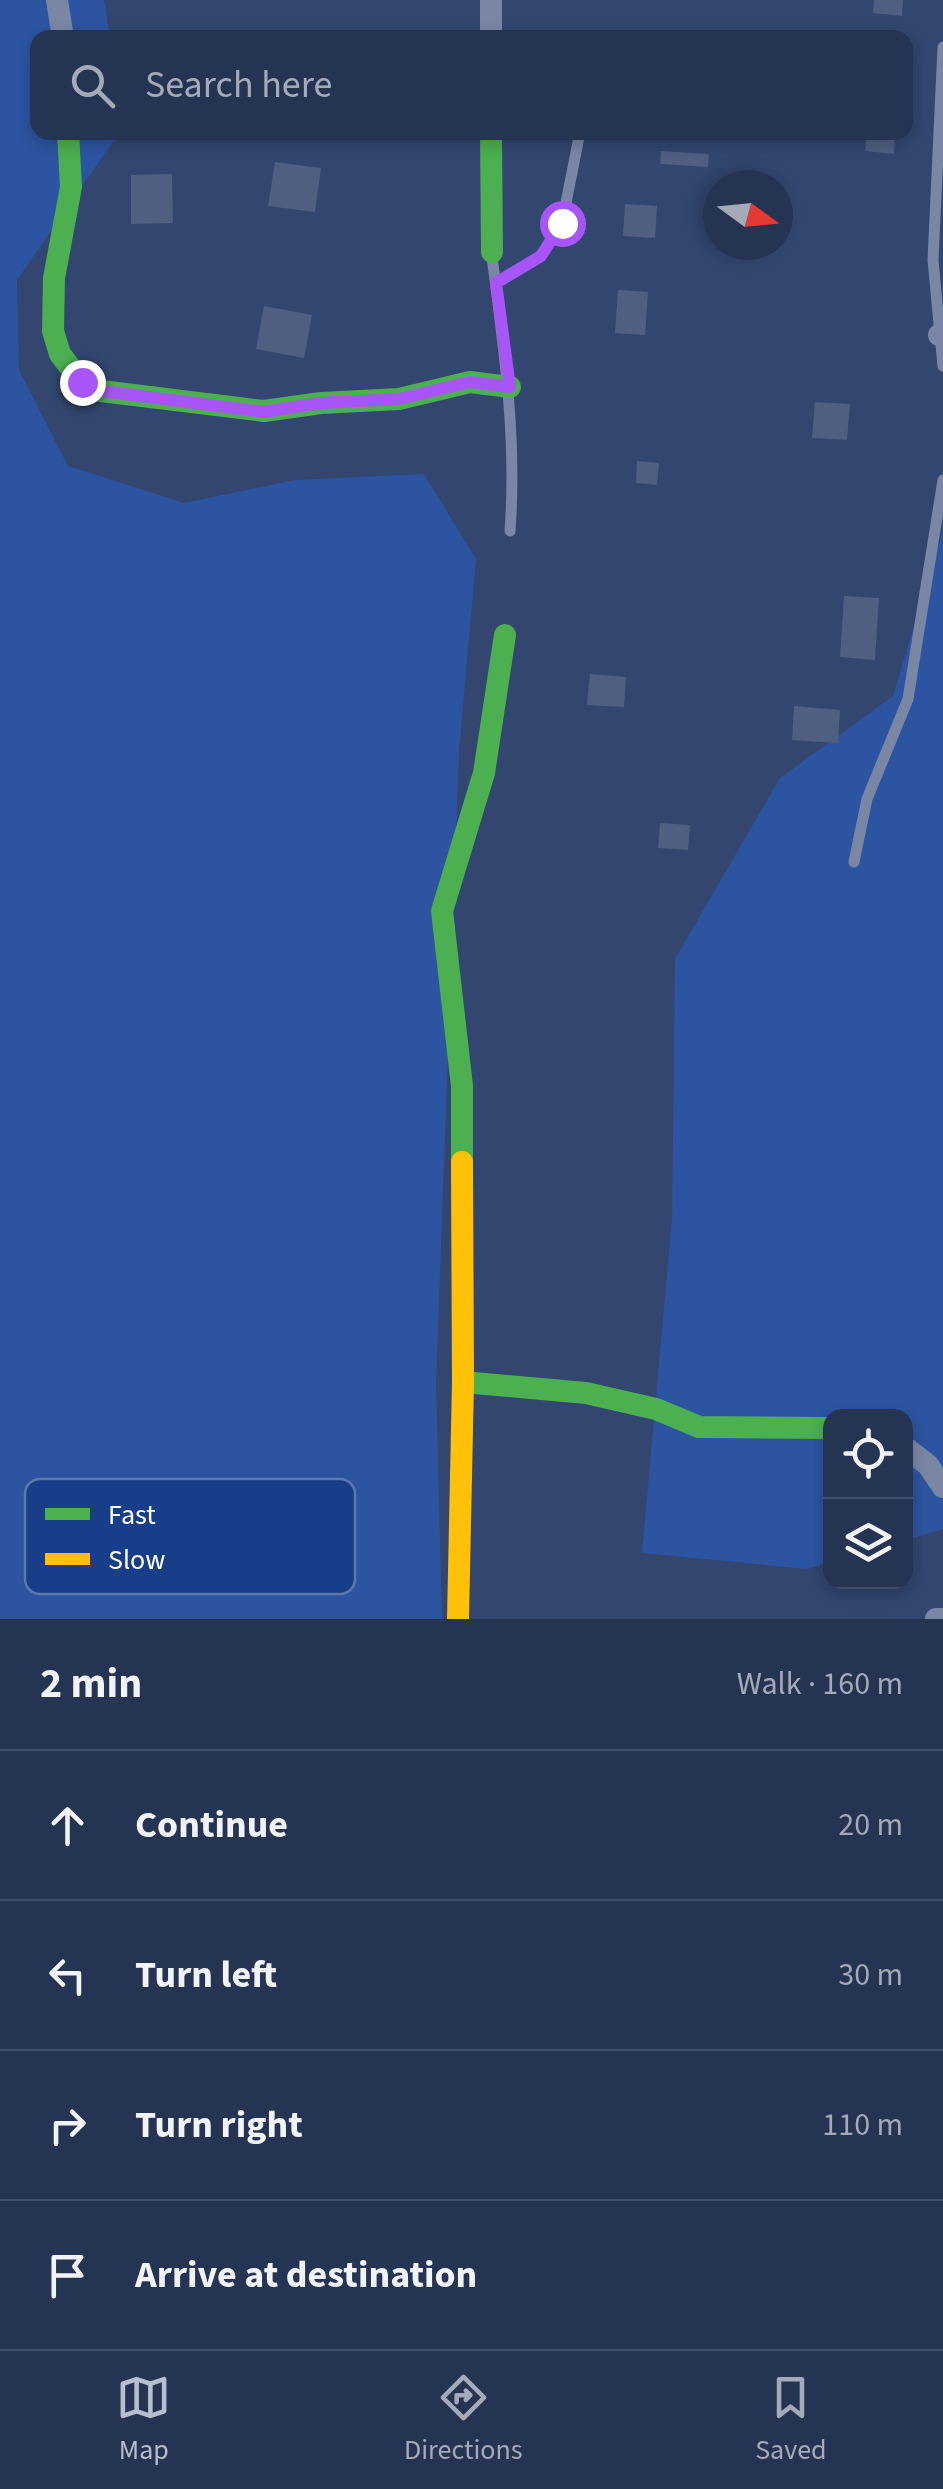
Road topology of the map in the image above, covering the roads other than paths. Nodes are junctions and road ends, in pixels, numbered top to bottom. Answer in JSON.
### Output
{"nodes":[{"id":1,"x":57,"y":0,"type":"edge"},
{"id":2,"x":491,"y":0,"type":"edge"},
{"id":3,"x":62,"y":30,"type":"edge"},
{"id":4,"x":491,"y":30,"type":"edge"},
{"id":5,"x":943,"y":47,"type":"edge"},
{"id":6,"x":69,"y":140,"type":"edge"},
{"id":7,"x":491,"y":140,"type":"edge"},
{"id":8,"x":578,"y":140,"type":"edge"},
{"id":9,"x":492,"y":252,"type":"joint"},
{"id":10,"x":496,"y":283,"type":"junction"},
{"id":11,"x":941,"y":335,"type":"edge"},
{"id":12,"x":943,"y":366,"type":"edge"},
{"id":13,"x":510,"y":387,"type":"junction"},
{"id":14,"x":943,"y":480,"type":"edge"},
{"id":15,"x":510,"y":531,"type":"dead end"},
{"id":16,"x":505,"y":634,"type":"dead end"},
{"id":17,"x":854,"y":862,"type":"dead end"},
{"id":18,"x":463,"y":1382,"type":"junction"},
{"id":19,"x":823,"y":1428,"type":"edge"},
{"id":20,"x":913,"y":1453,"type":"edge"},
{"id":21,"x":943,"y":1487,"type":"edge"},
{"id":22,"x":458,"y":1619,"type":"edge"}],
"edges":[{"from":1,"to":3,"type":"street"},
{"from":2,"to":4,"type":"street"},
{"from":5,"to":11,"type":"lane"},
{"from":6,"to":13,"type":"street"},
{"from":7,"to":9,"type":"street"},
{"from":8,"to":10,"type":"lane"},
{"from":9,"to":10,"type":"lane"},
{"from":10,"to":13,"type":"lane"},
{"from":11,"to":12,"type":"lane"},
{"from":13,"to":15,"type":"lane"},
{"from":14,"to":17,"type":"lane"},
{"from":16,"to":18,"type":"street"},
{"from":18,"to":19,"type":"street"},
{"from":18,"to":22,"type":"street"},
{"from":20,"to":21,"type":"street"}]}
